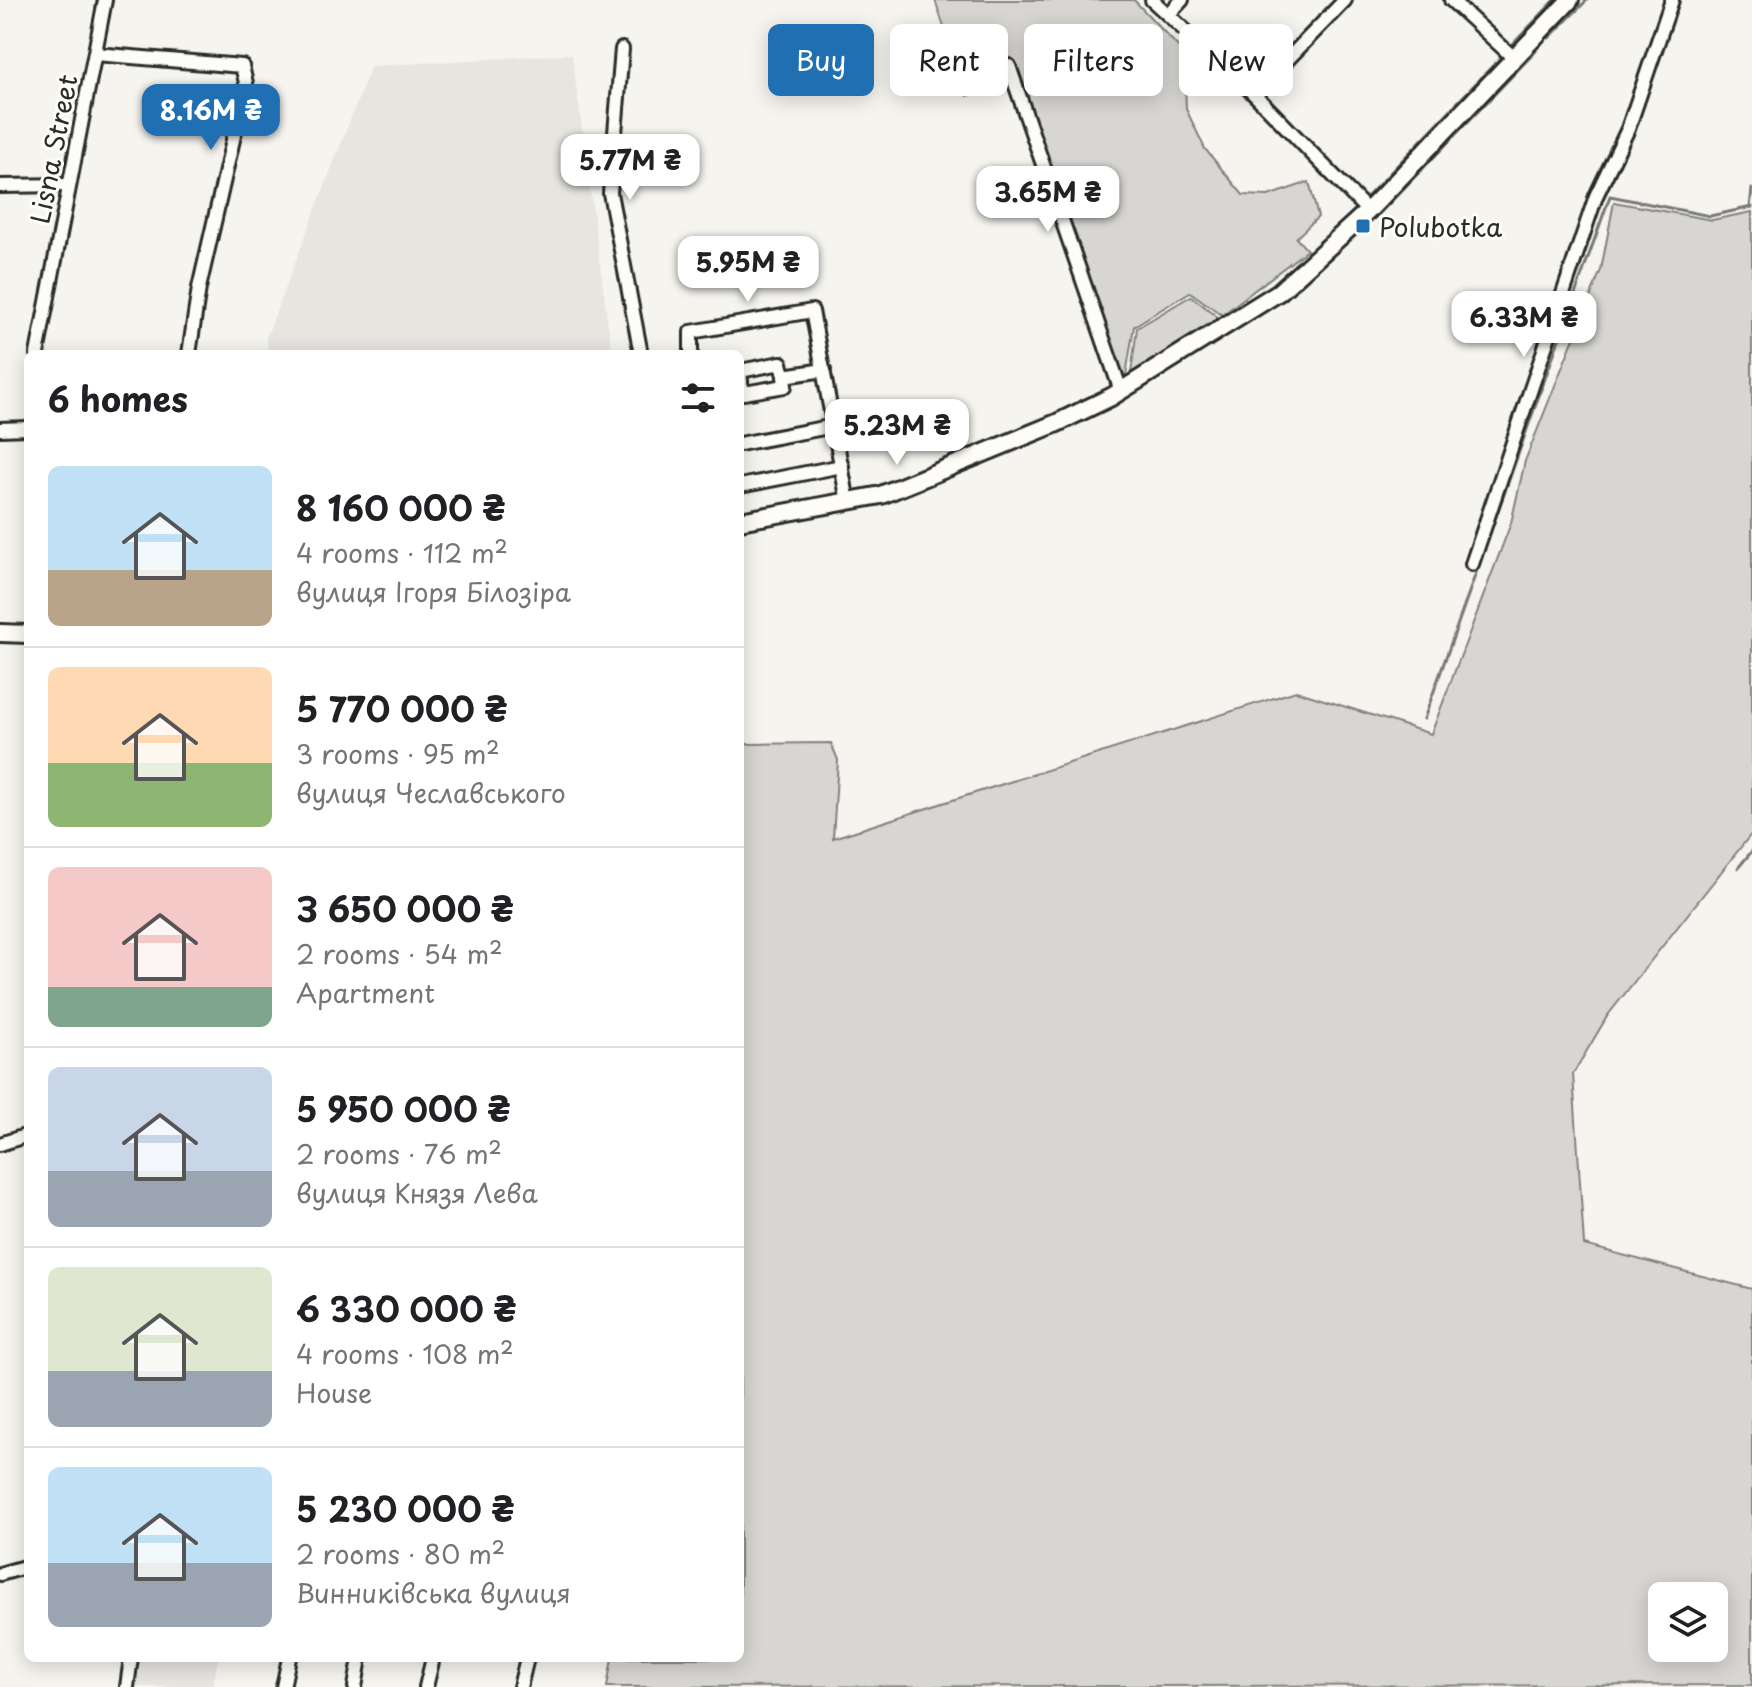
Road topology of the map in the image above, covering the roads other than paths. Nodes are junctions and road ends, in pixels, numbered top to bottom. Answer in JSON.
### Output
{"nodes":[{"id":1,"x":105,"y":0,"type":"edge"},
{"id":2,"x":1152,"y":0,"type":"edge"},
{"id":3,"x":1182,"y":0,"type":"edge"},
{"id":4,"x":1345,"y":0,"type":"edge"},
{"id":5,"x":1451,"y":0,"type":"edge"},
{"id":6,"x":1570,"y":0,"type":"edge"},
{"id":7,"x":1672,"y":0,"type":"edge"},
{"id":8,"x":1169,"y":14,"type":"junction"},
{"id":9,"x":1180,"y":24,"type":"edge"},
{"id":10,"x":622,"y":49,"type":"dead end"},
{"id":11,"x":95,"y":54,"type":"junction"},
{"id":12,"x":1293,"y":54,"type":"edge"},
{"id":13,"x":1515,"y":59,"type":"junction"},
{"id":14,"x":1009,"y":66,"type":"dead end"},
{"id":15,"x":1256,"y":96,"type":"edge"},
{"id":16,"x":67,"y":185,"type":"junction"},
{"id":17,"x":0,"y":186,"type":"edge"},
{"id":18,"x":1368,"y":211,"type":"junction"},
{"id":19,"x":38,"y":350,"type":"edge"},
{"id":20,"x":190,"y":350,"type":"edge"},
{"id":21,"x":640,"y":350,"type":"edge"},
{"id":22,"x":691,"y":350,"type":"edge"},
{"id":23,"x":744,"y":370,"type":"edge"},
{"id":24,"x":824,"y":370,"type":"junction"},
{"id":25,"x":784,"y":376,"type":"junction"},
{"id":26,"x":1121,"y":391,"type":"junction"},
{"id":27,"x":744,"y":393,"type":"edge"},
{"id":28,"x":834,"y":426,"type":"junction"},
{"id":29,"x":24,"y":428,"type":"edge"},
{"id":30,"x":0,"y":429,"type":"edge"},
{"id":31,"x":744,"y":443,"type":"edge"},
{"id":32,"x":842,"y":466,"type":"junction"},
{"id":33,"x":744,"y":485,"type":"edge"},
{"id":34,"x":848,"y":502,"type":"junction"},
{"id":35,"x":744,"y":520,"type":"edge"},
{"id":36,"x":1472,"y":564,"type":"dead end"},
{"id":37,"x":0,"y":633,"type":"edge"},
{"id":38,"x":24,"y":634,"type":"edge"},
{"id":39,"x":23,"y":1136,"type":"edge"},
{"id":40,"x":0,"y":1144,"type":"edge"},
{"id":41,"x":24,"y":1567,"type":"edge"},
{"id":42,"x":0,"y":1574,"type":"edge"},
{"id":43,"x":130,"y":1662,"type":"edge"},
{"id":44,"x":288,"y":1662,"type":"edge"},
{"id":45,"x":359,"y":1662,"type":"edge"},
{"id":46,"x":432,"y":1662,"type":"edge"},
{"id":47,"x":526,"y":1662,"type":"edge"},
{"id":48,"x":127,"y":1687,"type":"edge"},
{"id":49,"x":283,"y":1687,"type":"edge"},
{"id":50,"x":355,"y":1687,"type":"edge"},
{"id":51,"x":426,"y":1687,"type":"edge"},
{"id":52,"x":520,"y":1687,"type":"edge"}],
"edges":[{"from":1,"to":11,"type":"street","name":"Lisna Street"},
{"from":2,"to":8,"type":"street"},
{"from":3,"to":8,"type":"street"},
{"from":4,"to":12,"type":"street"},
{"from":5,"to":13,"type":"street"},
{"from":6,"to":13,"type":"main road"},
{"from":7,"to":36,"type":"street"},
{"from":8,"to":9,"type":"street"},
{"from":10,"to":21,"type":"street"},
{"from":11,"to":16,"type":"street","name":"Lisna Street"},
{"from":11,"to":20,"type":"street"},
{"from":13,"to":18,"type":"main road"},
{"from":14,"to":26,"type":"street"},
{"from":15,"to":18,"type":"street"},
{"from":16,"to":17,"type":"street"},
{"from":16,"to":19,"type":"street","name":"Lisna Street"},
{"from":18,"to":26,"type":"main road"},
{"from":22,"to":24,"type":"street"},
{"from":23,"to":25,"type":"street"},
{"from":24,"to":25,"type":"street"},
{"from":24,"to":28,"type":"street"},
{"from":25,"to":27,"type":"street"},
{"from":26,"to":34,"type":"main road"},
{"from":28,"to":31,"type":"street"},
{"from":28,"to":32,"type":"street"},
{"from":29,"to":30,"type":"street"},
{"from":32,"to":33,"type":"street"},
{"from":32,"to":34,"type":"street"},
{"from":34,"to":35,"type":"main road"},
{"from":37,"to":38,"type":"main road"},
{"from":39,"to":40,"type":"street"},
{"from":41,"to":42,"type":"street"},
{"from":43,"to":48,"type":"street"},
{"from":44,"to":49,"type":"street"},
{"from":45,"to":50,"type":"street"},
{"from":46,"to":51,"type":"street"},
{"from":47,"to":52,"type":"street"}]}
